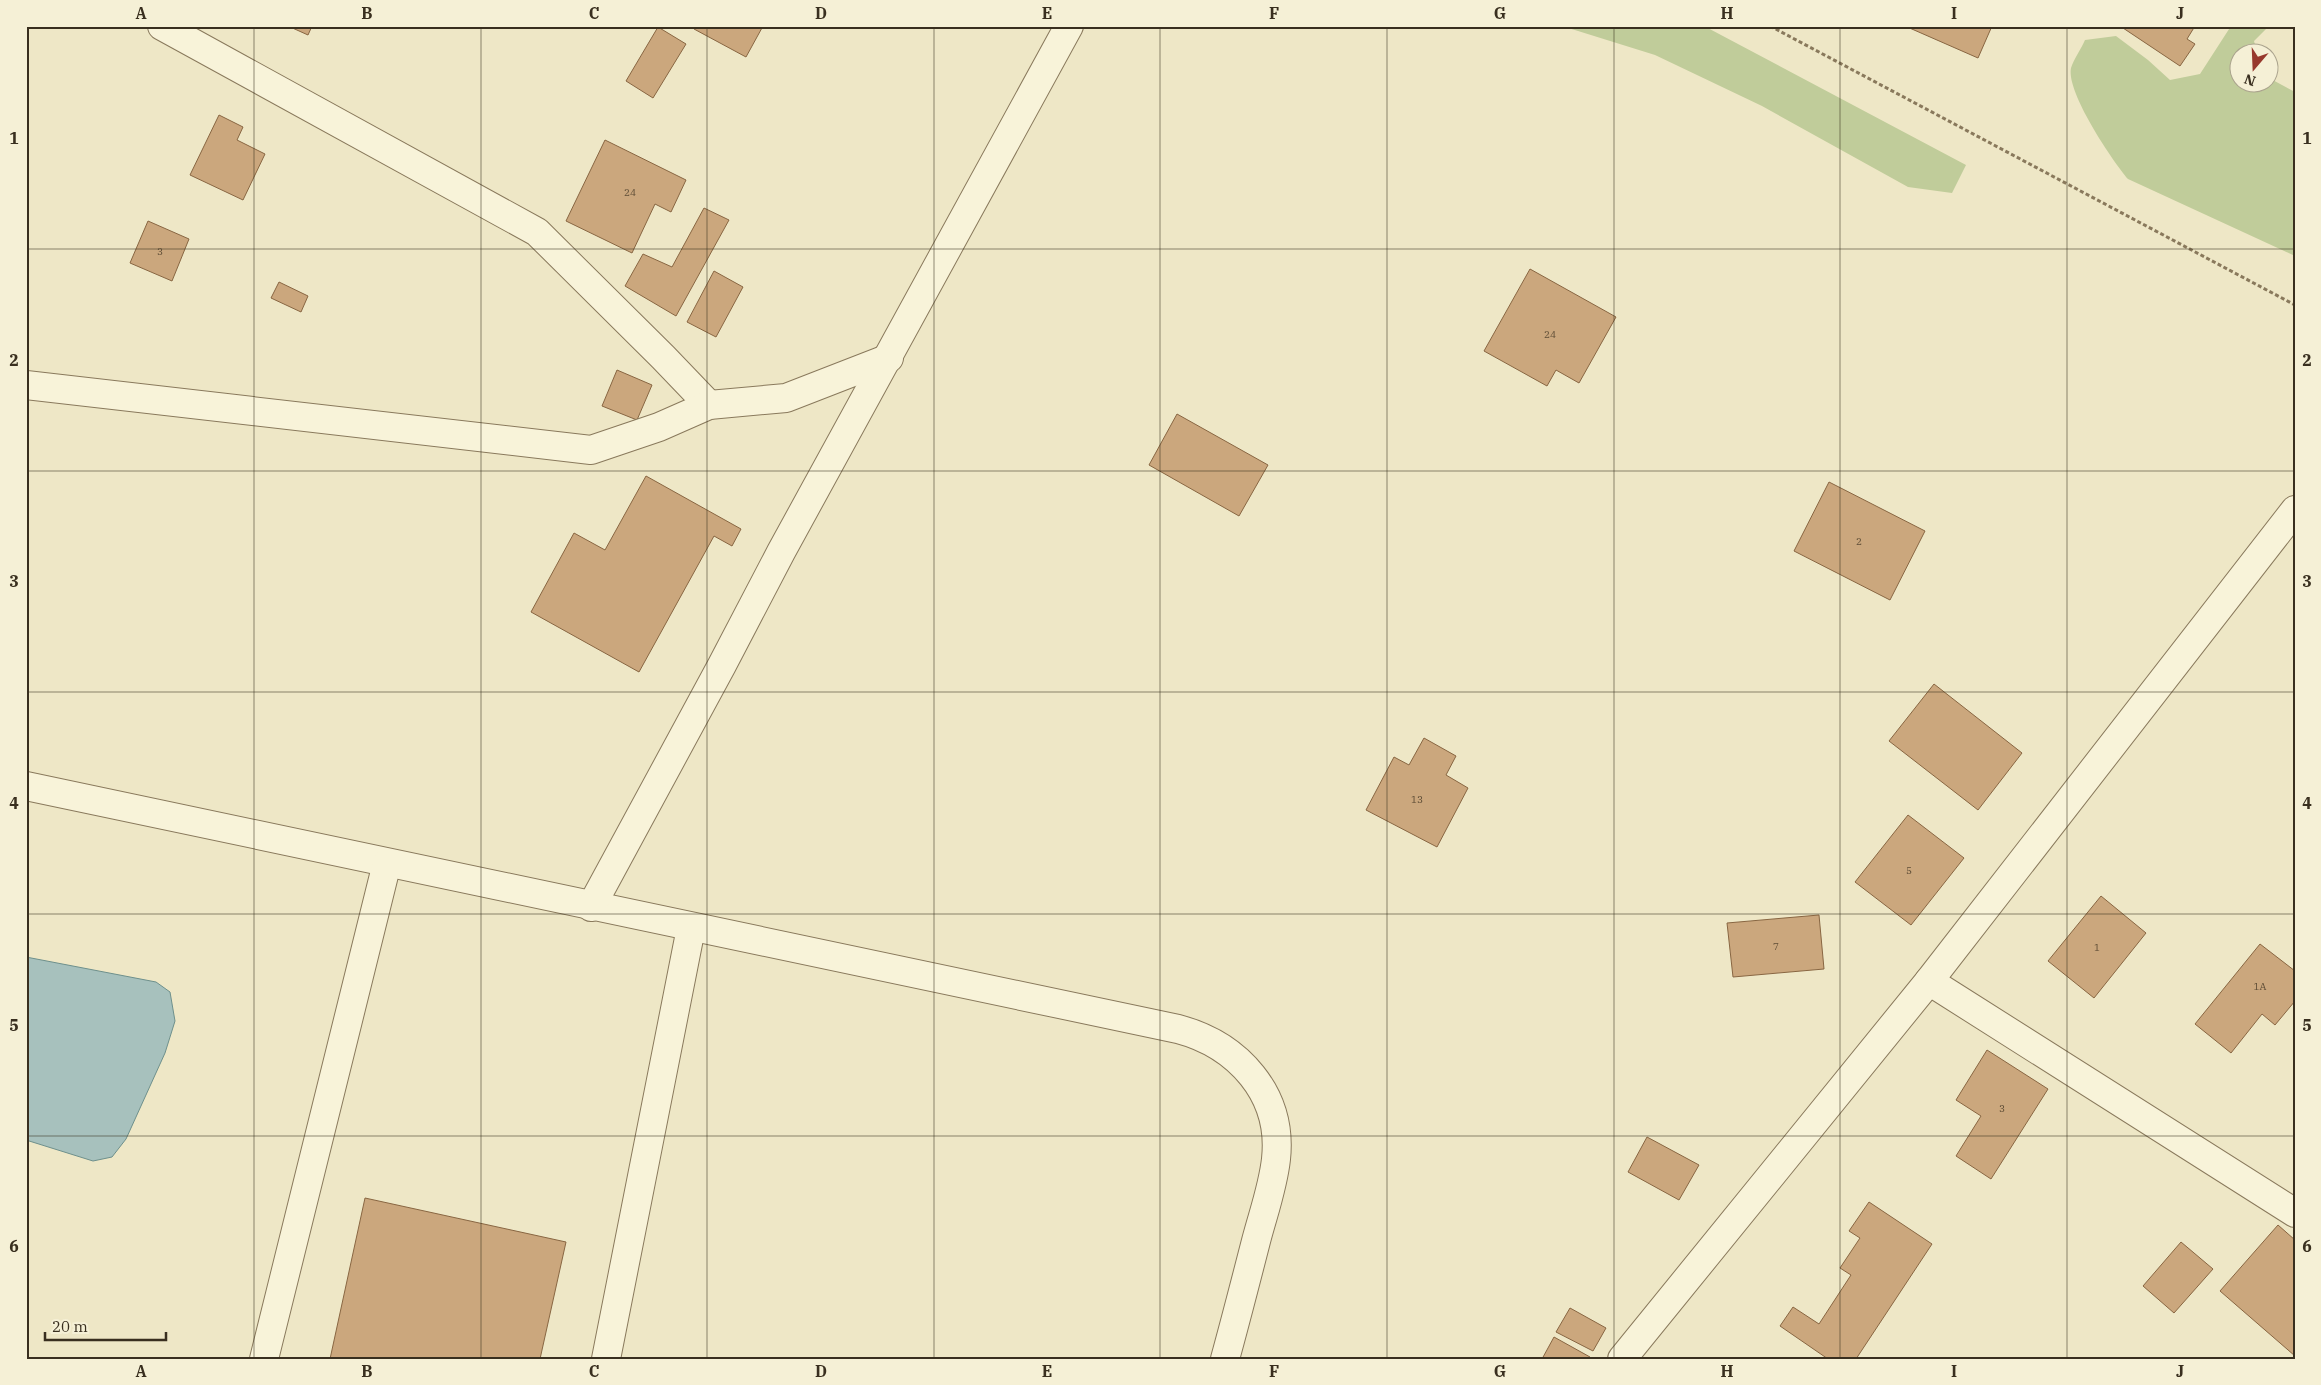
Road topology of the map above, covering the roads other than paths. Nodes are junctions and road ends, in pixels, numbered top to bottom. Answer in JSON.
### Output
{"nodes":[{"id":1,"x":162,"y":26,"type":"edge"},
{"id":2,"x":1069,"y":26,"type":"edge"},
{"id":3,"x":889,"y":358,"type":"junction"},
{"id":4,"x":26,"y":385,"type":"edge"},
{"id":5,"x":709,"y":405,"type":"junction"},
{"id":6,"x":2295,"y":510,"type":"edge"},
{"id":7,"x":26,"y":786,"type":"edge"},
{"id":8,"x":386,"y":864,"type":"junction"},
{"id":9,"x":591,"y":906,"type":"junction"},
{"id":10,"x":691,"y":928,"type":"junction"},
{"id":11,"x":1929,"y":981,"type":"junction"},
{"id":12,"x":2295,"y":1213,"type":"edge"},
{"id":13,"x":264,"y":1359,"type":"edge"},
{"id":14,"x":606,"y":1359,"type":"edge"},
{"id":15,"x":1225,"y":1359,"type":"edge"},
{"id":16,"x":1622,"y":1359,"type":"edge"}],
"edges":[{"from":1,"to":5,"type":"street"},
{"from":2,"to":3,"type":"street"},
{"from":3,"to":5,"type":"street"},
{"from":3,"to":9,"type":"street"},
{"from":4,"to":5,"type":"street"},
{"from":6,"to":11,"type":"street"},
{"from":7,"to":8,"type":"street"},
{"from":8,"to":9,"type":"street"},
{"from":8,"to":13,"type":"street"},
{"from":9,"to":10,"type":"street"},
{"from":10,"to":14,"type":"street"},
{"from":10,"to":15,"type":"street"},
{"from":11,"to":12,"type":"street"},
{"from":11,"to":16,"type":"street"}]}
